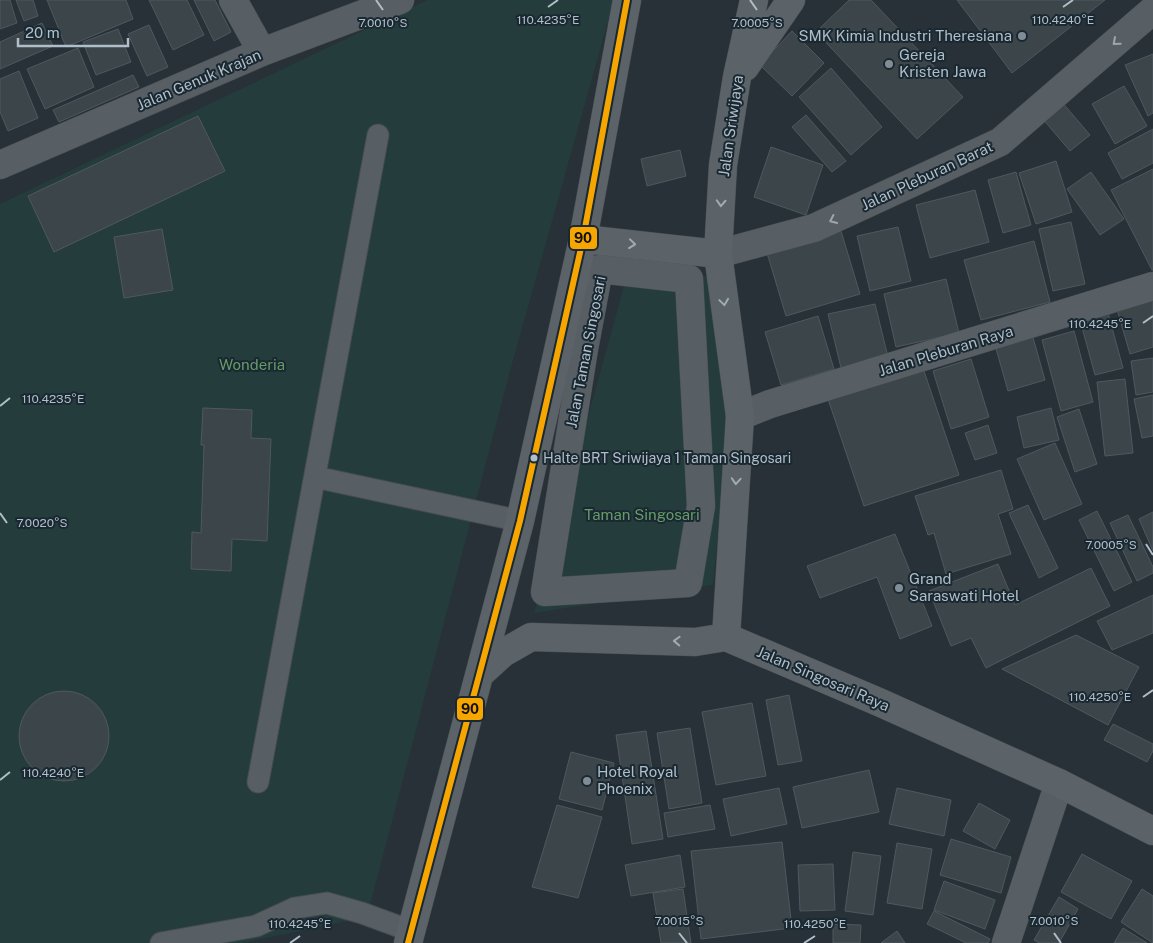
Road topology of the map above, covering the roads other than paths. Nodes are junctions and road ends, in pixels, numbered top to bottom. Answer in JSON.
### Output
{"nodes":[{"id":1,"x":233,"y":0,"type":"edge"},
{"id":2,"x":400,"y":0,"type":"edge"},
{"id":3,"x":627,"y":0,"type":"edge"},
{"id":4,"x":754,"y":0,"type":"edge"},
{"id":5,"x":791,"y":0,"type":"edge"},
{"id":6,"x":1153,"y":10,"type":"edge"},
{"id":7,"x":262,"y":52,"type":"junction"},
{"id":8,"x":737,"y":77,"type":"junction"},
{"id":9,"x":378,"y":135,"type":"dead end"},
{"id":10,"x":1,"y":160,"type":"edge"},
{"id":11,"x":583,"y":239,"type":"junction"},
{"id":12,"x":718,"y":254,"type":"junction"},
{"id":13,"x":1153,"y":286,"type":"edge"},
{"id":14,"x":740,"y":416,"type":"junction"},
{"id":15,"x":315,"y":477,"type":"junction"},
{"id":16,"x":520,"y":521,"type":"junction"},
{"id":17,"x":688,"y":583,"type":"joint"},
{"id":18,"x":498,"y":607,"type":"junction"},
{"id":19,"x":531,"y":637,"type":"junction"},
{"id":20,"x":726,"y":637,"type":"junction"},
{"id":21,"x":480,"y":674,"type":"junction"},
{"id":22,"x":258,"y":782,"type":"dead end"},
{"id":23,"x":1059,"y":783,"type":"junction"},
{"id":24,"x":1153,"y":831,"type":"edge"},
{"id":25,"x":254,"y":935,"type":"edge"},
{"id":26,"x":410,"y":937,"type":"edge"},
{"id":27,"x":161,"y":943,"type":"edge"},
{"id":28,"x":1006,"y":943,"type":"edge"}],
"edges":[{"from":1,"to":7,"type":"street"},
{"from":2,"to":7,"type":"street","name":"Jalan Genuk Krajan"},
{"from":3,"to":11,"type":"main road"},
{"from":4,"to":8,"type":"main road","name":"Jalan Sriwijaya"},
{"from":5,"to":8,"type":"main road"},
{"from":6,"to":12,"type":"street","name":"Jalan Pleburan Barat","one_way":true},
{"from":7,"to":10,"type":"street","name":"Jalan Genuk Krajan"},
{"from":8,"to":12,"type":"main road","name":"Jalan Sriwijaya","one_way":true},
{"from":9,"to":15,"type":"lane"},
{"from":11,"to":12,"type":"main road","one_way":true},
{"from":11,"to":16,"type":"main road"},
{"from":12,"to":14,"type":"main road","one_way":true},
{"from":13,"to":14,"type":"street","name":"Jalan Pleburan Raya"},
{"from":14,"to":20,"type":"main road","one_way":true},
{"from":15,"to":16,"type":"lane"},
{"from":15,"to":22,"type":"lane"},
{"from":16,"to":18,"type":"main road"},
{"from":17,"to":17,"type":"street","name":"Jalan Taman Singosari"},
{"from":18,"to":19,"type":"main road"},
{"from":18,"to":21,"type":"main road"},
{"from":20,"to":19,"type":"main road","one_way":true},
{"from":19,"to":21,"type":"main road"},
{"from":20,"to":23,"type":"main road","name":"Jalan Singosari Raya"},
{"from":21,"to":26,"type":"main road"},
{"from":23,"to":24,"type":"main road","name":"Jalan Singosari Raya"},
{"from":23,"to":28,"type":"street"},
{"from":25,"to":26,"type":"lane"},
{"from":25,"to":27,"type":"lane"}]}
